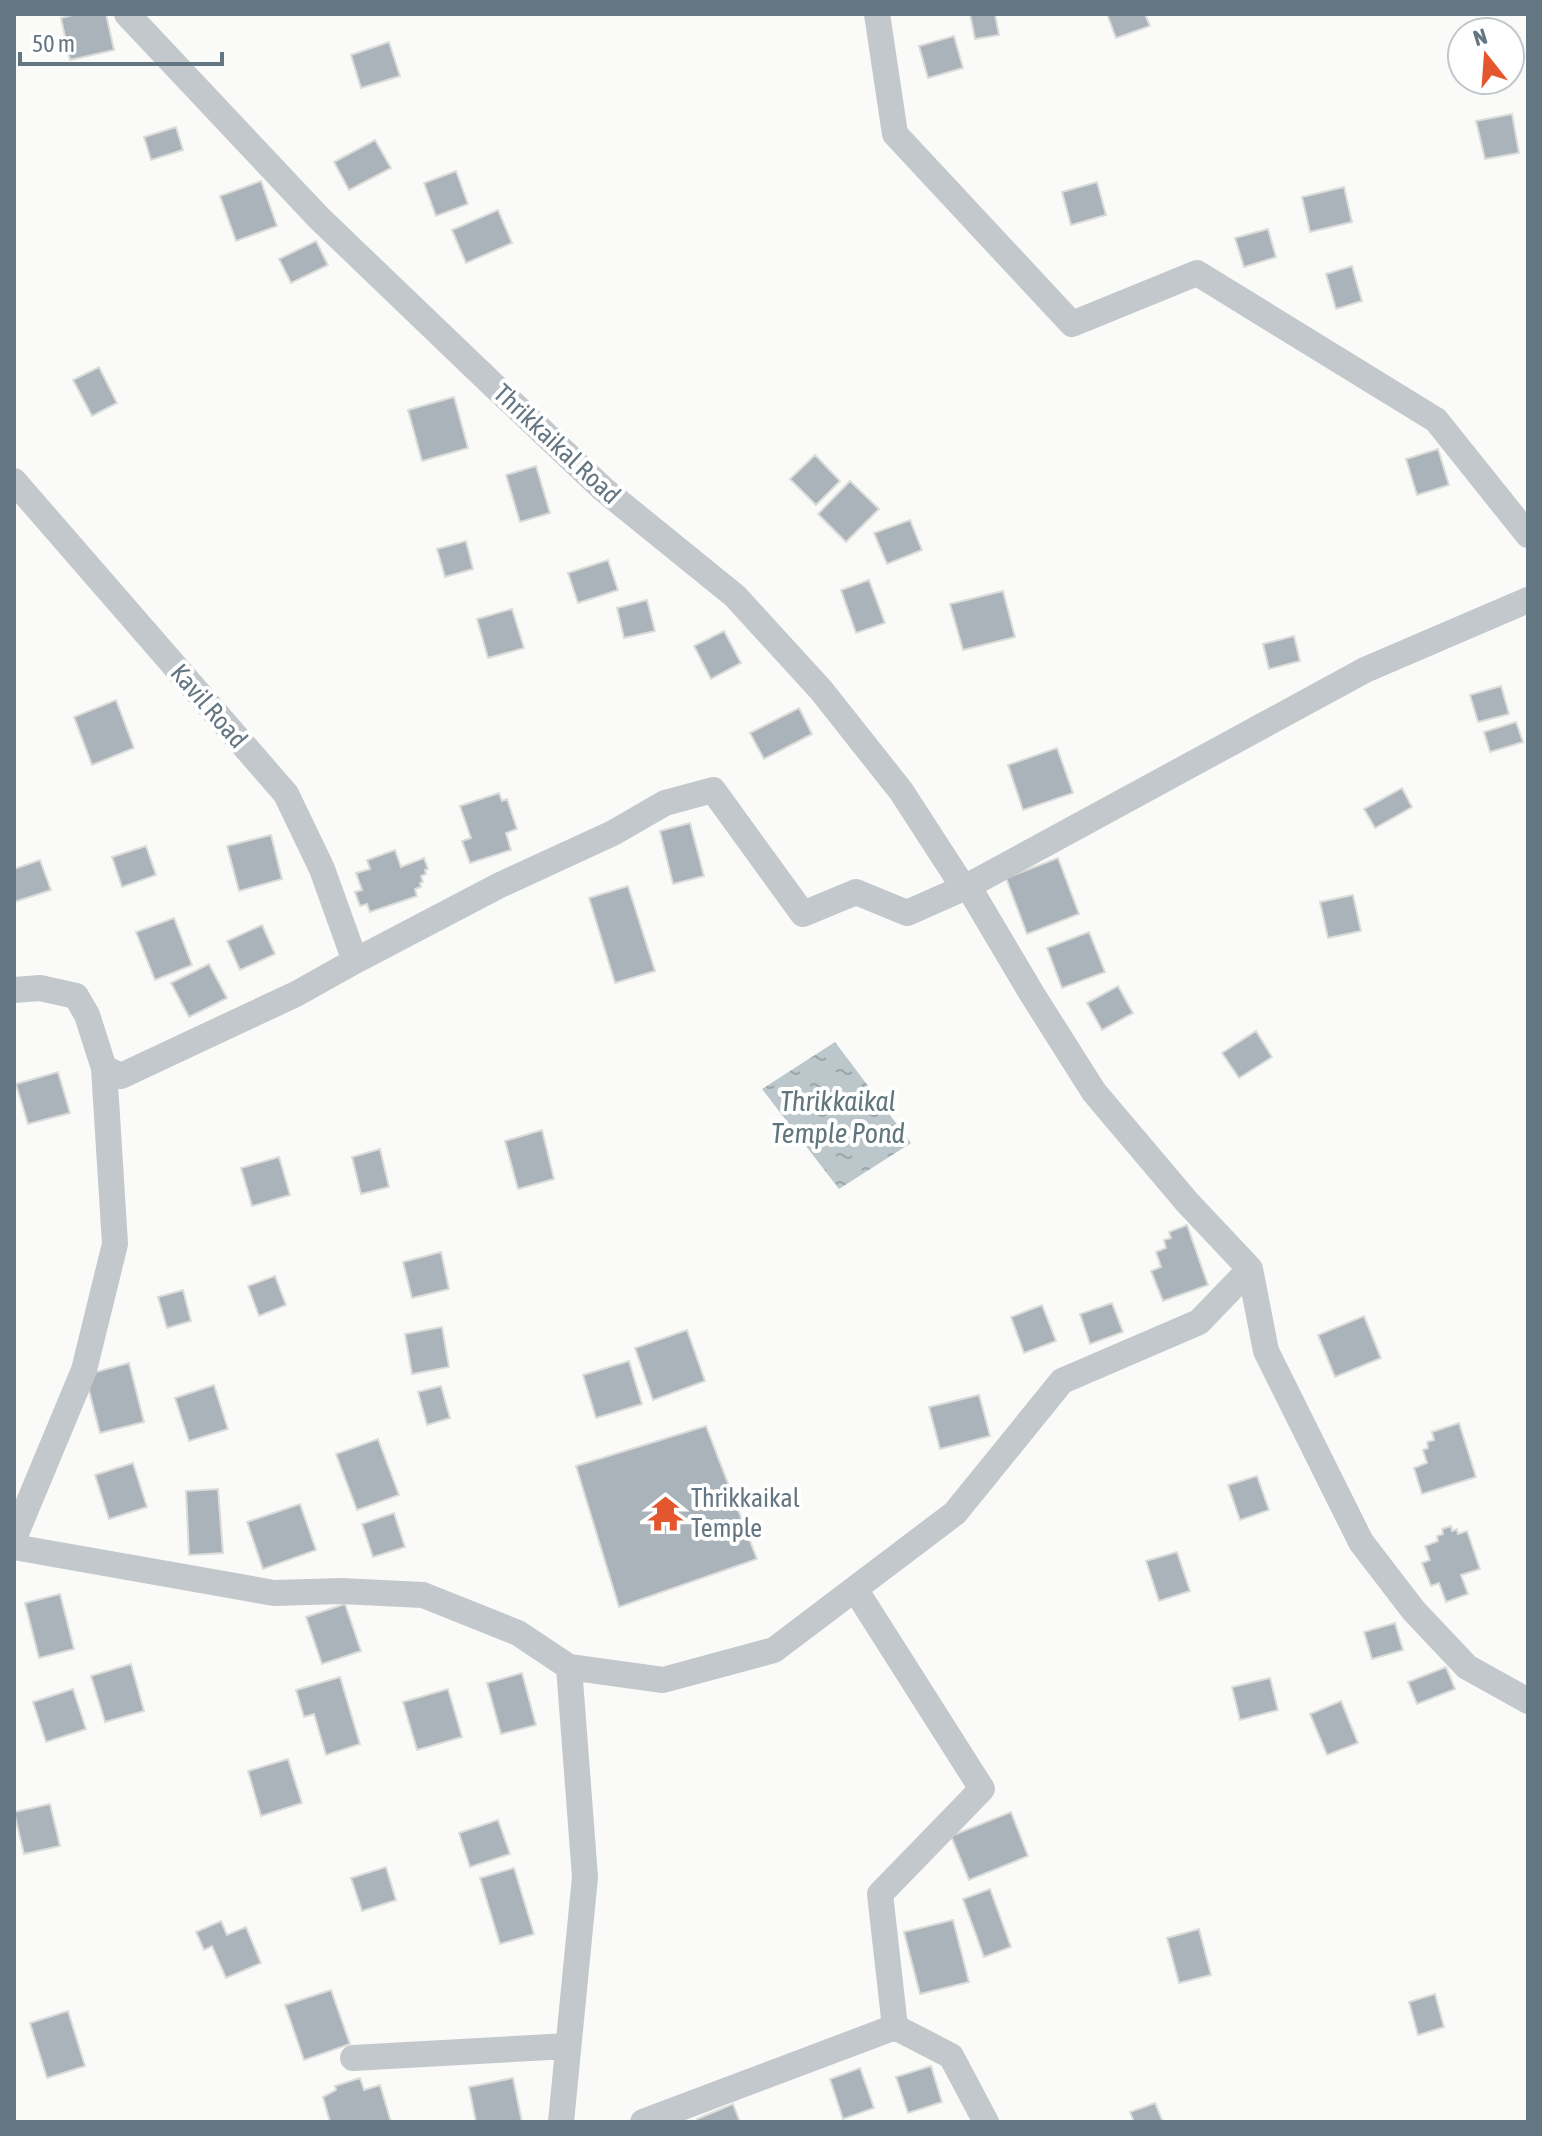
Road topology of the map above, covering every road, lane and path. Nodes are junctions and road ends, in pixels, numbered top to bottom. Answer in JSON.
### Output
{"nodes":[{"id":1,"x":127,"y":14,"type":"edge"},
{"id":2,"x":877,"y":14,"type":"edge"},
{"id":3,"x":14,"y":481,"type":"edge"},
{"id":4,"x":1528,"y":535,"type":"edge"},
{"id":5,"x":1528,"y":600,"type":"edge"},
{"id":6,"x":968,"y":886,"type":"junction"},
{"id":7,"x":355,"y":961,"type":"junction"},
{"id":8,"x":14,"y":990,"type":"edge"},
{"id":9,"x":104,"y":1068,"type":"junction"},
{"id":10,"x":1250,"y":1269,"type":"junction"},
{"id":11,"x":14,"y":1538,"type":"edge"},
{"id":12,"x":14,"y":1547,"type":"edge"},
{"id":13,"x":855,"y":1589,"type":"junction"},
{"id":14,"x":569,"y":1667,"type":"junction"},
{"id":15,"x":1528,"y":1701,"type":"edge"},
{"id":16,"x":895,"y":2027,"type":"junction"},
{"id":17,"x":568,"y":2046,"type":"junction"},
{"id":18,"x":353,"y":2058,"type":"dead end"},
{"id":19,"x":561,"y":2122,"type":"edge"},
{"id":20,"x":643,"y":2122,"type":"edge"},
{"id":21,"x":986,"y":2122,"type":"edge"}],
"edges":[{"from":1,"to":6,"type":"street","name":"Thrikkaikal Road"},
{"from":2,"to":4,"type":"street"},
{"from":3,"to":7,"type":"street","name":"Kavil Road"},
{"from":5,"to":6,"type":"street"},
{"from":6,"to":7,"type":"street"},
{"from":6,"to":10,"type":"street","name":"Thrikkaikal Road"},
{"from":7,"to":9,"type":"street"},
{"from":8,"to":9,"type":"street"},
{"from":9,"to":11,"type":"street"},
{"from":10,"to":13,"type":"street"},
{"from":10,"to":15,"type":"street"},
{"from":12,"to":14,"type":"street"},
{"from":13,"to":14,"type":"street"},
{"from":13,"to":16,"type":"street"},
{"from":14,"to":17,"type":"street"},
{"from":16,"to":20,"type":"street"},
{"from":16,"to":21,"type":"street"},
{"from":17,"to":18,"type":"street"},
{"from":17,"to":19,"type":"street"}]}
